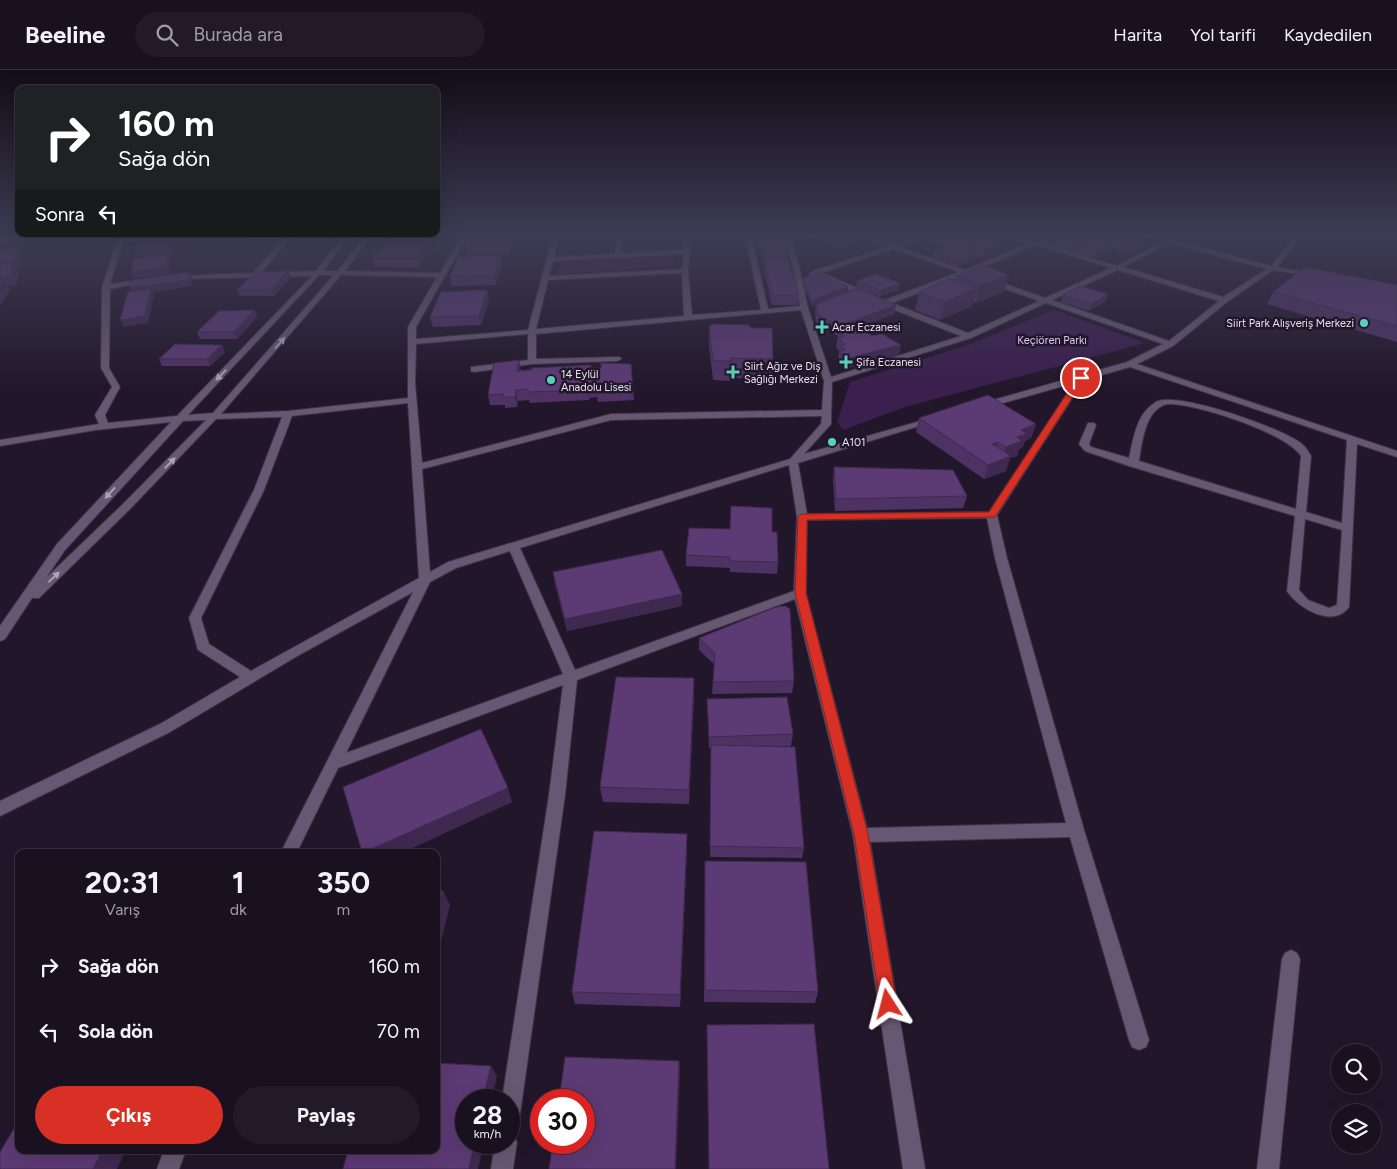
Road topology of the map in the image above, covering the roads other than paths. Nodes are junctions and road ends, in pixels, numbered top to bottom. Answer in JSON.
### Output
{"nodes":[{"id":1,"x":111,"y":286,"type":"edge"},
{"id":2,"x":305,"y":286,"type":"edge"},
{"id":3,"x":329,"y":286,"type":"edge"},
{"id":4,"x":435,"y":286,"type":"edge"},
{"id":5,"x":543,"y":286,"type":"edge"},
{"id":6,"x":686,"y":286,"type":"edge"},
{"id":7,"x":762,"y":286,"type":"edge"},
{"id":8,"x":800,"y":286,"type":"edge"},
{"id":9,"x":848,"y":286,"type":"edge"},
{"id":10,"x":929,"y":286,"type":"edge"},
{"id":11,"x":1003,"y":286,"type":"edge"},
{"id":12,"x":1078,"y":286,"type":"edge"},
{"id":13,"x":1178,"y":286,"type":"edge"},
{"id":14,"x":1245,"y":286,"type":"edge"},
{"id":15,"x":106,"y":287,"type":"joint"},
{"id":16,"x":1224,"y":300,"type":"junction"},
{"id":17,"x":1047,"y":301,"type":"junction"},
{"id":18,"x":885,"y":303,"type":"junction"},
{"id":19,"x":804,"y":308,"type":"junction"},
{"id":20,"x":765,"y":312,"type":"junction"},
{"id":21,"x":688,"y":317,"type":"junction"},
{"id":22,"x":532,"y":331,"type":"junction"},
{"id":23,"x":968,"y":336,"type":"junction"},
{"id":24,"x":412,"y":342,"type":"junction"},
{"id":25,"x":1170,"y":344,"type":"junction"},
{"id":26,"x":617,"y":359,"type":"dead end"},
{"id":27,"x":532,"y":362,"type":"junction"},
{"id":28,"x":1130,"y":364,"type":"junction"},
{"id":29,"x":474,"y":369,"type":"dead end"},
{"id":30,"x":1081,"y":378,"type":"junction"},
{"id":31,"x":828,"y":381,"type":"junction"},
{"id":32,"x":412,"y":400,"type":"junction"},
{"id":33,"x":976,"y":408,"type":"edge"},
{"id":34,"x":827,"y":413,"type":"junction"},
{"id":35,"x":288,"y":414,"type":"junction"},
{"id":36,"x":948,"y":416,"type":"edge"},
{"id":37,"x":216,"y":417,"type":"junction"},
{"id":38,"x":180,"y":418,"type":"junction"},
{"id":39,"x":104,"y":426,"type":"junction"},
{"id":40,"x":1091,"y":426,"type":"dead end"},
{"id":41,"x":1352,"y":439,"type":"junction"},
{"id":42,"x":0,"y":443,"type":"edge"},
{"id":43,"x":1397,"y":454,"type":"edge"},
{"id":44,"x":793,"y":461,"type":"junction"},
{"id":45,"x":1133,"y":464,"type":"junction"},
{"id":46,"x":417,"y":467,"type":"junction"},
{"id":47,"x":1300,"y":514,"type":"junction"},
{"id":48,"x":992,"y":515,"type":"junction"},
{"id":49,"x":802,"y":517,"type":"junction"},
{"id":50,"x":1347,"y":528,"type":"junction"},
{"id":51,"x":514,"y":546,"type":"junction"},
{"id":52,"x":425,"y":580,"type":"junction"},
{"id":53,"x":800,"y":593,"type":"junction"},
{"id":54,"x":18,"y":610,"type":"junction"},
{"id":55,"x":0,"y":636,"type":"edge"},
{"id":56,"x":571,"y":676,"type":"junction"},
{"id":57,"x":250,"y":677,"type":"junction"},
{"id":58,"x":333,"y":764,"type":"junction"},
{"id":59,"x":0,"y":809,"type":"edge"},
{"id":60,"x":1076,"y":830,"type":"junction"},
{"id":61,"x":861,"y":834,"type":"junction"},
{"id":62,"x":290,"y":849,"type":"edge"},
{"id":63,"x":1291,"y":959,"type":"dead end"},
{"id":64,"x":1139,"y":1040,"type":"dead end"},
{"id":65,"x":514,"y":1089,"type":"edge"},
{"id":66,"x":174,"y":1154,"type":"edge"},
{"id":67,"x":504,"y":1154,"type":"edge"},
{"id":68,"x":168,"y":1169,"type":"edge"},
{"id":69,"x":502,"y":1169,"type":"edge"},
{"id":70,"x":914,"y":1169,"type":"edge"},
{"id":71,"x":1268,"y":1169,"type":"edge"}],
"edges":[{"from":1,"to":15,"type":"street"},
{"from":2,"to":38,"type":"street","one_way":true},
{"from":37,"to":3,"type":"street","one_way":true},
{"from":4,"to":24,"type":"street"},
{"from":5,"to":22,"type":"street"},
{"from":6,"to":21,"type":"street"},
{"from":7,"to":20,"type":"street"},
{"from":8,"to":19,"type":"street"},
{"from":9,"to":18,"type":"street"},
{"from":10,"to":18,"type":"street"},
{"from":11,"to":17,"type":"street"},
{"from":12,"to":17,"type":"street"},
{"from":13,"to":16,"type":"street"},
{"from":14,"to":16,"type":"street"},
{"from":15,"to":39,"type":"street"},
{"from":16,"to":25,"type":"street"},
{"from":17,"to":23,"type":"street"},
{"from":17,"to":25,"type":"street"},
{"from":18,"to":23,"type":"street"},
{"from":19,"to":20,"type":"street"},
{"from":19,"to":31,"type":"street"},
{"from":20,"to":21,"type":"street"},
{"from":21,"to":22,"type":"street"},
{"from":22,"to":24,"type":"street"},
{"from":22,"to":27,"type":"street"},
{"from":23,"to":31,"type":"street"},
{"from":24,"to":32,"type":"street"},
{"from":25,"to":28,"type":"street"},
{"from":26,"to":27,"type":"street"},
{"from":27,"to":29,"type":"street"},
{"from":28,"to":30,"type":"street"},
{"from":28,"to":41,"type":"street"},
{"from":30,"to":33,"type":"street"},
{"from":30,"to":48,"type":"street"},
{"from":31,"to":34,"type":"street"},
{"from":32,"to":35,"type":"street"},
{"from":32,"to":46,"type":"street"},
{"from":34,"to":44,"type":"street"},
{"from":34,"to":46,"type":"street"},
{"from":35,"to":37,"type":"street"},
{"from":35,"to":57,"type":"street"},
{"from":36,"to":44,"type":"street"},
{"from":37,"to":38,"type":"street"},
{"from":54,"to":37,"type":"street","one_way":true},
{"from":38,"to":39,"type":"street"},
{"from":38,"to":54,"type":"street","one_way":true},
{"from":39,"to":42,"type":"street"},
{"from":40,"to":45,"type":"street"},
{"from":41,"to":43,"type":"street"},
{"from":41,"to":50,"type":"street"},
{"from":44,"to":49,"type":"street"},
{"from":44,"to":51,"type":"street"},
{"from":45,"to":47,"type":"street"},
{"from":45,"to":47,"type":"street"},
{"from":46,"to":52,"type":"street"},
{"from":47,"to":50,"type":"street"},
{"from":47,"to":50,"type":"street"},
{"from":48,"to":49,"type":"street"},
{"from":48,"to":60,"type":"street"},
{"from":49,"to":53,"type":"street"},
{"from":51,"to":52,"type":"street"},
{"from":51,"to":56,"type":"street"},
{"from":52,"to":57,"type":"street"},
{"from":52,"to":58,"type":"street"},
{"from":53,"to":56,"type":"street"},
{"from":53,"to":61,"type":"street"},
{"from":54,"to":55,"type":"street"},
{"from":56,"to":58,"type":"street"},
{"from":56,"to":65,"type":"street"},
{"from":57,"to":59,"type":"street"},
{"from":58,"to":62,"type":"street"},
{"from":60,"to":61,"type":"street"},
{"from":60,"to":64,"type":"street"},
{"from":61,"to":70,"type":"street"},
{"from":63,"to":71,"type":"street"},
{"from":66,"to":68,"type":"street"},
{"from":67,"to":69,"type":"street"}]}
